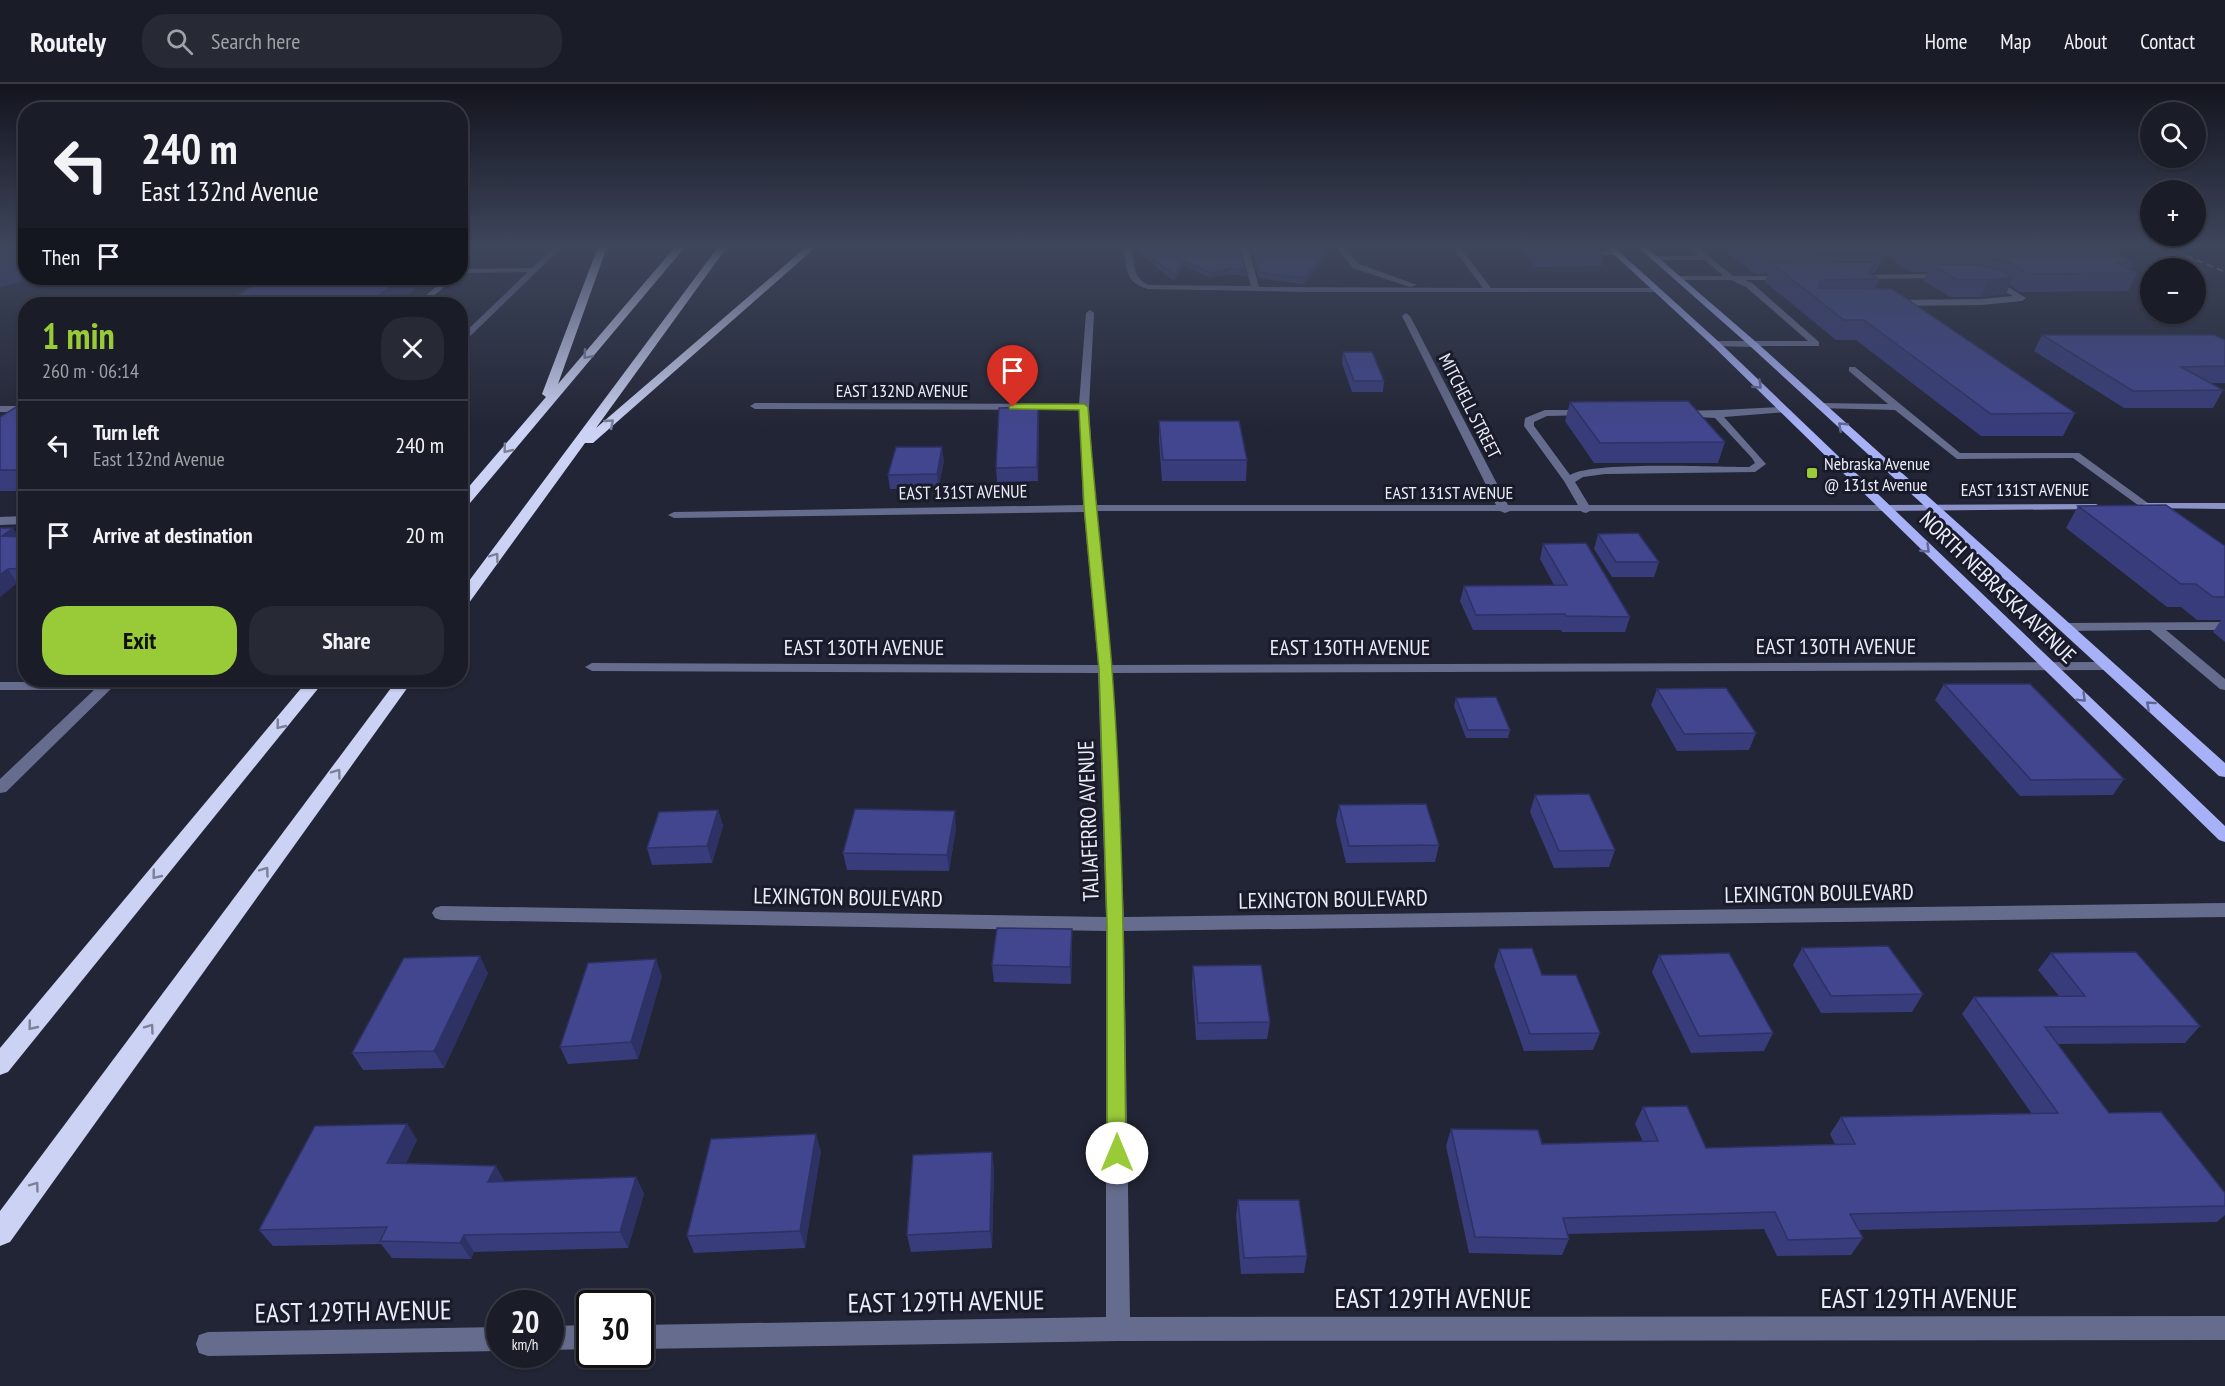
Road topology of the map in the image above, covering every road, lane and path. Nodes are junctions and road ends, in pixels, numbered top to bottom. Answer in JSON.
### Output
{"nodes":[{"id":1,"x":495,"y":308,"type":"edge"},
{"id":2,"x":580,"y":308,"type":"edge"},
{"id":3,"x":627,"y":308,"type":"edge"},
{"id":4,"x":677,"y":308,"type":"edge"},
{"id":5,"x":741,"y":308,"type":"edge"},
{"id":6,"x":1675,"y":308,"type":"edge"},
{"id":7,"x":1712,"y":308,"type":"edge"},
{"id":8,"x":1775,"y":308,"type":"edge"},
{"id":9,"x":1090,"y":313,"type":"dead end"},
{"id":10,"x":1406,"y":316,"type":"dead end"},
{"id":11,"x":468,"y":334,"type":"edge"},
{"id":12,"x":1716,"y":344,"type":"junction"},
{"id":13,"x":1754,"y":344,"type":"junction"},
{"id":14,"x":1852,"y":369,"type":"dead end"},
{"id":15,"x":544,"y":404,"type":"junction"},
{"id":16,"x":755,"y":406,"type":"dead end"},
{"id":17,"x":1821,"y":406,"type":"junction"},
{"id":18,"x":1084,"y":407,"type":"junction"},
{"id":19,"x":1896,"y":407,"type":"junction"},
{"id":20,"x":0,"y":409,"type":"edge"},
{"id":21,"x":18,"y":409,"type":"edge"},
{"id":22,"x":1783,"y":410,"type":"junction"},
{"id":23,"x":1602,"y":412,"type":"edge"},
{"id":24,"x":1666,"y":413,"type":"edge"},
{"id":25,"x":1719,"y":415,"type":"junction"},
{"id":26,"x":565,"y":461,"type":"junction"},
{"id":27,"x":1569,"y":482,"type":"junction"},
{"id":28,"x":468,"y":496,"type":"edge"},
{"id":29,"x":2146,"y":506,"type":"junction"},
{"id":30,"x":2225,"y":506,"type":"edge"},
{"id":31,"x":1089,"y":507,"type":"junction"},
{"id":32,"x":1884,"y":508,"type":"junction"},
{"id":33,"x":1932,"y":508,"type":"junction"},
{"id":34,"x":1505,"y":510,"type":"junction"},
{"id":35,"x":1586,"y":510,"type":"junction"},
{"id":36,"x":674,"y":515,"type":"dead end"},
{"id":37,"x":18,"y":520,"type":"edge"},
{"id":38,"x":0,"y":521,"type":"edge"},
{"id":39,"x":468,"y":593,"type":"edge"},
{"id":40,"x":2153,"y":626,"type":"junction"},
{"id":41,"x":2225,"y":626,"type":"edge"},
{"id":42,"x":2064,"y":627,"type":"junction"},
{"id":43,"x":2049,"y":666,"type":"junction"},
{"id":44,"x":2107,"y":666,"type":"junction"},
{"id":45,"x":592,"y":667,"type":"dead end"},
{"id":46,"x":1105,"y":669,"type":"junction"},
{"id":47,"x":0,"y":686,"type":"edge"},
{"id":48,"x":18,"y":686,"type":"edge"},
{"id":49,"x":2225,"y":686,"type":"edge"},
{"id":50,"x":105,"y":687,"type":"edge"},
{"id":51,"x":311,"y":687,"type":"edge"},
{"id":52,"x":400,"y":687,"type":"edge"},
{"id":53,"x":2225,"y":772,"type":"edge"},
{"id":54,"x":0,"y":788,"type":"edge"},
{"id":55,"x":2225,"y":836,"type":"edge"},
{"id":56,"x":2225,"y":910,"type":"edge"},
{"id":57,"x":441,"y":913,"type":"dead end"},
{"id":58,"x":1115,"y":924,"type":"junction"},
{"id":59,"x":0,"y":1065,"type":"edge"},
{"id":60,"x":0,"y":1233,"type":"edge"},
{"id":61,"x":2225,"y":1328,"type":"edge"},
{"id":62,"x":1118,"y":1329,"type":"junction"},
{"id":63,"x":654,"y":1336,"type":"edge"},
{"id":64,"x":486,"y":1339,"type":"edge"},
{"id":65,"x":208,"y":1344,"type":"dead end"}],
"edges":[{"from":1,"to":11,"type":"street"},
{"from":2,"to":15,"type":"highway"},
{"from":3,"to":15,"type":"highway","one_way":true},
{"from":4,"to":26,"type":"highway"},
{"from":26,"to":5,"type":"highway","one_way":true},
{"from":6,"to":12,"type":"main road","name":"NORTH NEBRASKA AVENUE"},
{"from":7,"to":13,"type":"main road","name":"NORTH NEBRASKA AVENUE"},
{"from":8,"to":13,"type":"street"},
{"from":9,"to":18,"type":"street","name":"TALIAFERRO AVENUE"},
{"from":10,"to":34,"type":"street","name":"MITCHELL STREET"},
{"from":12,"to":13,"type":"street"},
{"from":12,"to":22,"type":"main road","name":"NORTH NEBRASKA AVENUE","one_way":true},
{"from":13,"to":17,"type":"main road","name":"NORTH NEBRASKA AVENUE"},
{"from":14,"to":19,"type":"street"},
{"from":15,"to":28,"type":"highway","one_way":true},
{"from":16,"to":18,"type":"street","name":"EAST 132ND AVENUE"},
{"from":17,"to":19,"type":"street"},
{"from":33,"to":17,"type":"main road","name":"NORTH NEBRASKA AVENUE","one_way":true},
{"from":18,"to":31,"type":"street","name":"TALIAFERRO AVENUE"},
{"from":19,"to":29,"type":"street"},
{"from":20,"to":21,"type":"street"},
{"from":22,"to":25,"type":"street"},
{"from":22,"to":32,"type":"main road","name":"NORTH NEBRASKA AVENUE"},
{"from":23,"to":27,"type":"street"},
{"from":24,"to":25,"type":"street"},
{"from":25,"to":27,"type":"street"},
{"from":39,"to":26,"type":"highway","one_way":true},
{"from":27,"to":35,"type":"street"},
{"from":29,"to":30,"type":"street","name":"EAST 131ST AVENUE"},
{"from":29,"to":33,"type":"street","name":"EAST 131ST AVENUE"},
{"from":31,"to":34,"type":"street","name":"EAST 131ST AVENUE"},
{"from":31,"to":36,"type":"street","name":"EAST 131ST AVENUE"},
{"from":31,"to":46,"type":"street","name":"TALIAFERRO AVENUE"},
{"from":32,"to":33,"type":"street","name":"EAST 131ST AVENUE"},
{"from":32,"to":35,"type":"street","name":"EAST 131ST AVENUE"},
{"from":32,"to":43,"type":"main road","name":"NORTH NEBRASKA AVENUE","one_way":true},
{"from":33,"to":42,"type":"main road","name":"NORTH NEBRASKA AVENUE"},
{"from":34,"to":35,"type":"street","name":"EAST 131ST AVENUE"},
{"from":37,"to":38,"type":"street"},
{"from":40,"to":41,"type":"street"},
{"from":40,"to":42,"type":"street"},
{"from":40,"to":49,"type":"street"},
{"from":42,"to":44,"type":"main road","name":"NORTH NEBRASKA AVENUE"},
{"from":43,"to":44,"type":"street","name":"EAST 130TH AVENUE"},
{"from":43,"to":46,"type":"street","name":"EAST 130TH AVENUE"},
{"from":43,"to":55,"type":"main road","name":"NORTH NEBRASKA AVENUE","one_way":true},
{"from":53,"to":44,"type":"main road","name":"NORTH NEBRASKA AVENUE","one_way":true},
{"from":45,"to":46,"type":"street","name":"EAST 130TH AVENUE"},
{"from":46,"to":58,"type":"street","name":"TALIAFERRO AVENUE"},
{"from":47,"to":48,"type":"street"},
{"from":50,"to":54,"type":"street"},
{"from":51,"to":59,"type":"highway","one_way":true},
{"from":60,"to":52,"type":"highway","one_way":true},
{"from":56,"to":58,"type":"street","name":"LEXINGTON BOULEVARD"},
{"from":57,"to":58,"type":"street","name":"LEXINGTON BOULEVARD"},
{"from":58,"to":62,"type":"street","name":"TALIAFERRO AVENUE"},
{"from":61,"to":62,"type":"street","name":"EAST 129TH AVENUE"},
{"from":62,"to":63,"type":"street","name":"EAST 129TH AVENUE"},
{"from":64,"to":65,"type":"street","name":"EAST 129TH AVENUE"}]}
